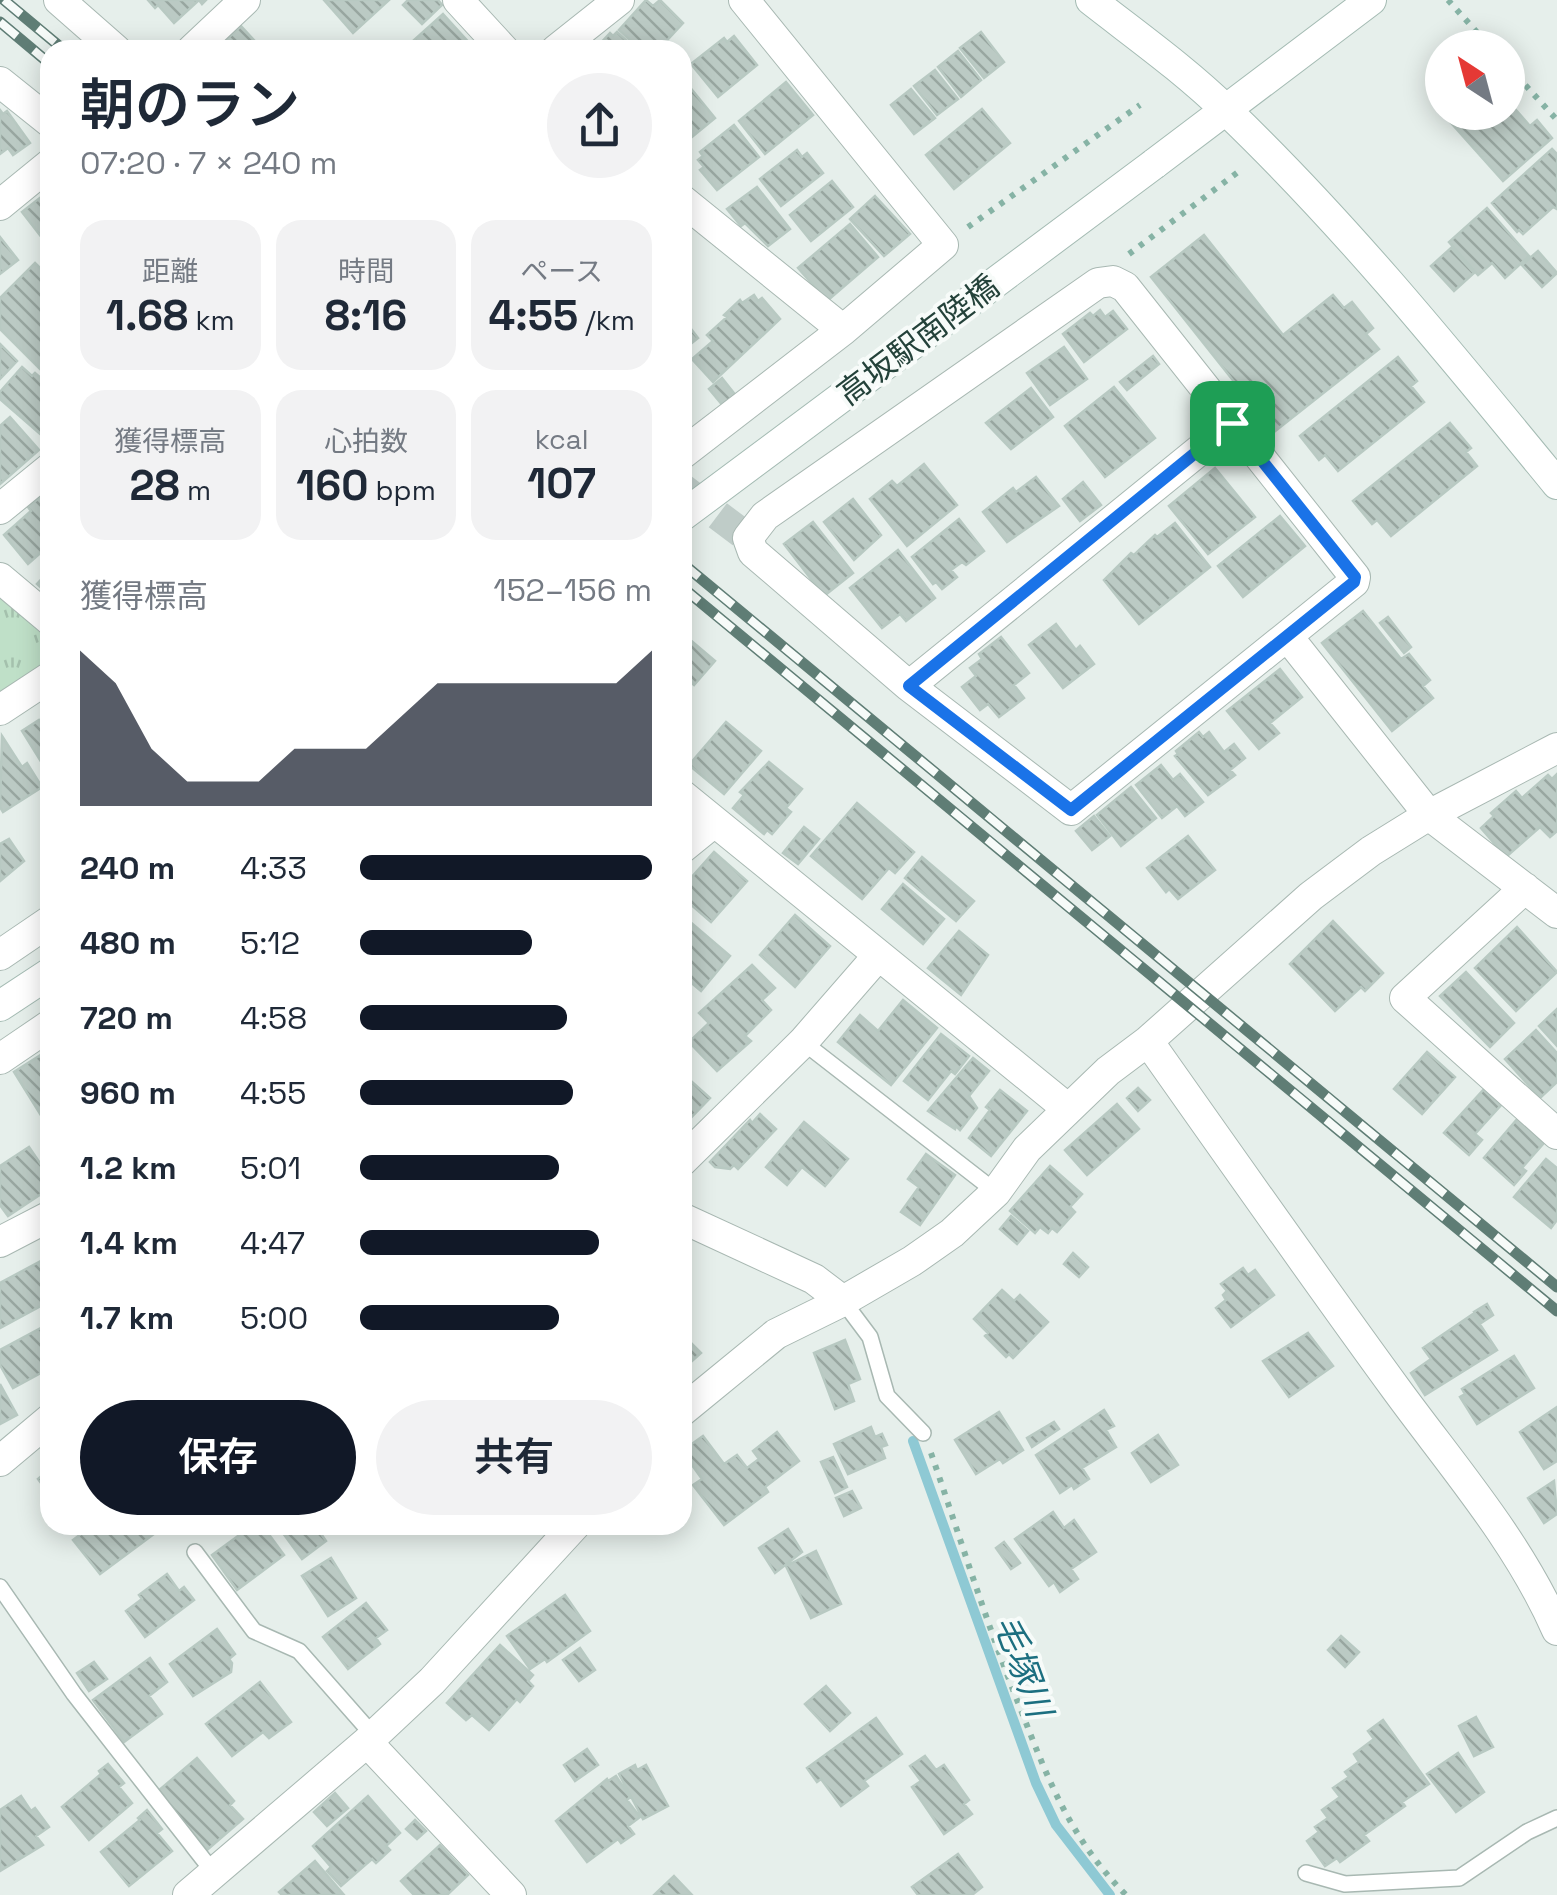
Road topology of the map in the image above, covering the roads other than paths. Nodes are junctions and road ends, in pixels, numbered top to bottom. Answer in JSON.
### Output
{"nodes":[{"id":1,"x":59,"y":0,"type":"edge"},
{"id":2,"x":244,"y":0,"type":"edge"},
{"id":3,"x":458,"y":0,"type":"edge"},
{"id":4,"x":619,"y":0,"type":"edge"},
{"id":5,"x":744,"y":0,"type":"edge"},
{"id":6,"x":1090,"y":0,"type":"edge"},
{"id":7,"x":1371,"y":0,"type":"edge"},
{"id":8,"x":105,"y":40,"type":"edge"},
{"id":9,"x":202,"y":40,"type":"edge"},
{"id":10,"x":495,"y":40,"type":"edge"},
{"id":11,"x":569,"y":40,"type":"edge"},
{"id":12,"x":0,"y":82,"type":"edge"},
{"id":13,"x":1227,"y":110,"type":"junction"},
{"id":14,"x":40,"y":114,"type":"edge"},
{"id":15,"x":40,"y":172,"type":"edge"},
{"id":16,"x":0,"y":205,"type":"edge"},
{"id":17,"x":692,"y":208,"type":"edge"},
{"id":18,"x":843,"y":330,"type":"junction"},
{"id":19,"x":1232,"y":423,"type":"junction"},
{"id":20,"x":692,"y":446,"type":"edge"},
{"id":21,"x":40,"y":476,"type":"edge"},
{"id":22,"x":1557,"y":484,"type":"edge"},
{"id":23,"x":0,"y":509,"type":"edge"},
{"id":24,"x":692,"y":509,"type":"edge"},
{"id":25,"x":0,"y":578,"type":"edge"},
{"id":26,"x":40,"y":612,"type":"edge"},
{"id":27,"x":1288,"y":636,"type":"junction"},
{"id":28,"x":40,"y":684,"type":"edge"},
{"id":29,"x":909,"y":686,"type":"junction"},
{"id":30,"x":0,"y":710,"type":"edge"},
{"id":31,"x":1557,"y":748,"type":"edge"},
{"id":32,"x":692,"y":803,"type":"edge"},
{"id":33,"x":1429,"y":814,"type":"junction"},
{"id":34,"x":714,"y":822,"type":"junction"},
{"id":35,"x":692,"y":840,"type":"edge"},
{"id":36,"x":1525,"y":888,"type":"junction"},
{"id":37,"x":1557,"y":913,"type":"edge"},
{"id":38,"x":40,"y":928,"type":"edge"},
{"id":39,"x":0,"y":954,"type":"edge"},
{"id":40,"x":878,"y":957,"type":"junction"},
{"id":41,"x":40,"y":980,"type":"edge"},
{"id":42,"x":0,"y":1006,"type":"edge"},
{"id":43,"x":40,"y":1032,"type":"edge"},
{"id":44,"x":1148,"y":1041,"type":"junction"},
{"id":45,"x":803,"y":1042,"type":"junction"},
{"id":46,"x":0,"y":1059,"type":"edge"},
{"id":47,"x":1068,"y":1109,"type":"junction"},
{"id":48,"x":1557,"y":1134,"type":"edge"},
{"id":49,"x":692,"y":1148,"type":"edge"},
{"id":50,"x":996,"y":1192,"type":"junction"},
{"id":51,"x":40,"y":1221,"type":"edge"},
{"id":52,"x":692,"y":1223,"type":"edge"},
{"id":53,"x":0,"y":1242,"type":"edge"},
{"id":54,"x":843,"y":1301,"type":"junction"},
{"id":55,"x":692,"y":1403,"type":"edge"},
{"id":56,"x":40,"y":1428,"type":"edge"},
{"id":57,"x":923,"y":1433,"type":"road end"},
{"id":58,"x":0,"y":1461,"type":"edge"},
{"id":59,"x":565,"y":1535,"type":"edge"},
{"id":60,"x":195,"y":1552,"type":"dead end"},
{"id":61,"x":0,"y":1587,"type":"edge"},
{"id":62,"x":1557,"y":1630,"type":"edge"},
{"id":63,"x":370,"y":1739,"type":"junction"},
{"id":64,"x":1557,"y":1818,"type":"edge"},
{"id":65,"x":214,"y":1873,"type":"junction"},
{"id":66,"x":1306,"y":1874,"type":"dead end"},
{"id":67,"x":188,"y":1895,"type":"edge"},
{"id":68,"x":511,"y":1895,"type":"edge"}],
"edges":[{"from":1,"to":8,"type":"street"},
{"from":2,"to":9,"type":"street"},
{"from":3,"to":10,"type":"street"},
{"from":4,"to":11,"type":"street"},
{"from":5,"to":18,"type":"street"},
{"from":6,"to":13,"type":"street"},
{"from":7,"to":13,"type":"street","name":"高坂駅南陸橋"},
{"from":12,"to":14,"type":"street"},
{"from":13,"to":22,"type":"street"},
{"from":13,"to":24,"type":"street","name":"高坂駅南陸橋","bridge":true},
{"from":15,"to":16,"type":"street"},
{"from":17,"to":18,"type":"street"},
{"from":18,"to":20,"type":"street"},
{"from":19,"to":27,"type":"street"},
{"from":19,"to":29,"type":"street"},
{"from":19,"to":29,"type":"street"},
{"from":21,"to":23,"type":"street"},
{"from":25,"to":26,"type":"street"},
{"from":27,"to":29,"type":"street"},
{"from":27,"to":33,"type":"street"},
{"from":28,"to":30,"type":"street"},
{"from":31,"to":33,"type":"street"},
{"from":32,"to":34,"type":"street"},
{"from":33,"to":36,"type":"street"},
{"from":33,"to":44,"type":"street"},
{"from":34,"to":35,"type":"street"},
{"from":34,"to":40,"type":"street"},
{"from":36,"to":37,"type":"street"},
{"from":36,"to":48,"type":"street"},
{"from":38,"to":39,"type":"street"},
{"from":40,"to":45,"type":"street"},
{"from":40,"to":47,"type":"street"},
{"from":41,"to":42,"type":"street"},
{"from":43,"to":46,"type":"street"},
{"from":44,"to":47,"type":"street"},
{"from":44,"to":62,"type":"street"},
{"from":45,"to":49,"type":"street"},
{"from":45,"to":50,"type":"lane"},
{"from":47,"to":50,"type":"street"},
{"from":50,"to":54,"type":"street"},
{"from":51,"to":53,"type":"street"},
{"from":52,"to":54,"type":"street"},
{"from":54,"to":55,"type":"street"},
{"from":54,"to":57,"type":"lane"},
{"from":56,"to":58,"type":"street"},
{"from":59,"to":63,"type":"street"},
{"from":60,"to":63,"type":"lane"},
{"from":61,"to":65,"type":"lane"},
{"from":63,"to":65,"type":"street"},
{"from":63,"to":68,"type":"street"},
{"from":64,"to":66,"type":"lane"},
{"from":65,"to":67,"type":"street"}]}
